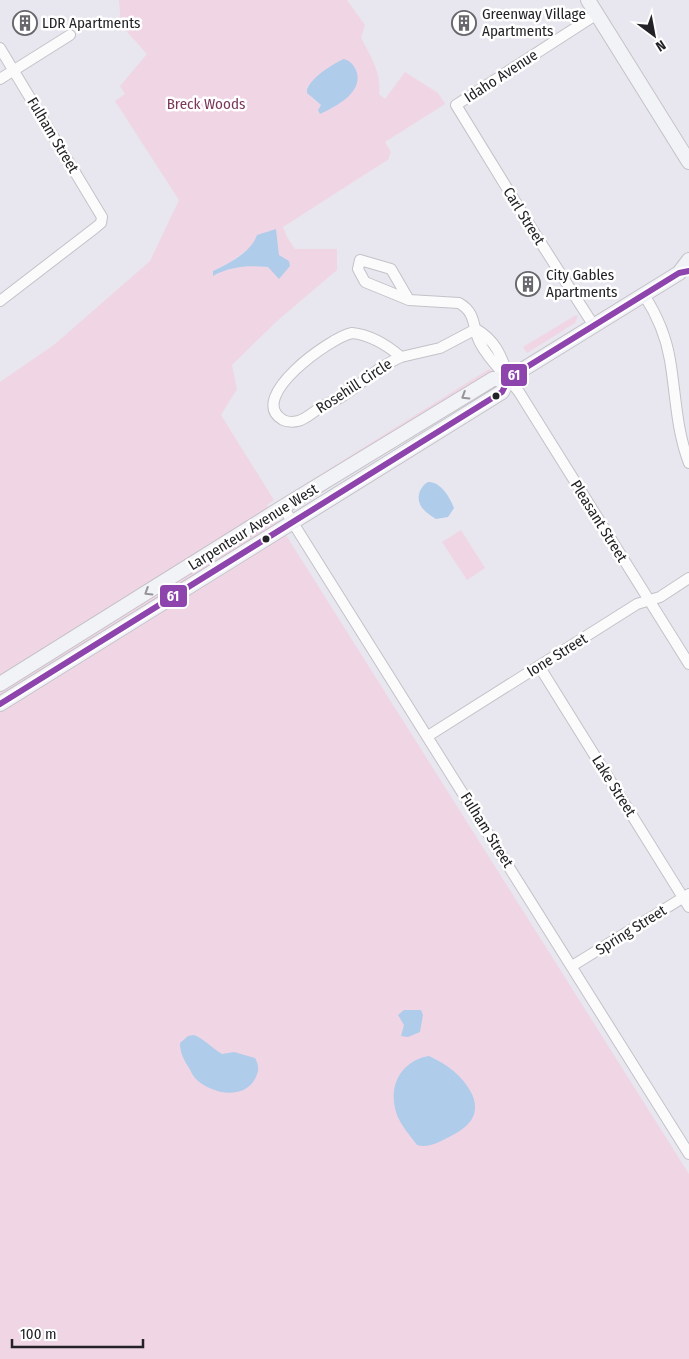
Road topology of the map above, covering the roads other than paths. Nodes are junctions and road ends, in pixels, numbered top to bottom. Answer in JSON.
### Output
{"nodes":[{"id":1,"x":588,"y":0,"type":"edge"},
{"id":2,"x":597,"y":14,"type":"junction"},
{"id":3,"x":70,"y":35,"type":"dead end"},
{"id":4,"x":0,"y":48,"type":"edge"},
{"id":5,"x":14,"y":70,"type":"junction"},
{"id":6,"x":0,"y":79,"type":"edge"},
{"id":7,"x":456,"y":105,"type":"joint"},
{"id":8,"x":689,"y":162,"type":"edge"},
{"id":9,"x":689,"y":260,"type":"edge"},
{"id":10,"x":684,"y":272,"type":"edge"},
{"id":11,"x":644,"y":295,"type":"junction"},
{"id":12,"x":2,"y":299,"type":"edge"},
{"id":13,"x":409,"y":300,"type":"junction"},
{"id":14,"x":594,"y":326,"type":"junction"},
{"id":15,"x":476,"y":329,"type":"junction"},
{"id":16,"x":401,"y":357,"type":"junction"},
{"id":17,"x":509,"y":378,"type":"junction"},
{"id":18,"x":689,"y":463,"type":"edge"},
{"id":19,"x":283,"y":507,"type":"junction"},
{"id":20,"x":292,"y":522,"type":"junction"},
{"id":21,"x":689,"y":578,"type":"edge"},
{"id":22,"x":648,"y":600,"type":"junction"},
{"id":23,"x":689,"y":664,"type":"edge"},
{"id":24,"x":539,"y":666,"type":"junction"},
{"id":25,"x":0,"y":684,"type":"edge"},
{"id":26,"x":0,"y":704,"type":"edge"},
{"id":27,"x":428,"y":736,"type":"junction"},
{"id":28,"x":686,"y":896,"type":"edge"},
{"id":29,"x":689,"y":907,"type":"edge"},
{"id":30,"x":572,"y":966,"type":"junction"},
{"id":31,"x":689,"y":1154,"type":"edge"}],
"edges":[{"from":1,"to":2,"type":"main road"},
{"from":2,"to":7,"type":"street","name":"Idaho Avenue"},
{"from":2,"to":8,"type":"main road"},
{"from":3,"to":5,"type":"street"},
{"from":4,"to":5,"type":"street","name":"Fulham Street"},
{"from":5,"to":6,"type":"street"},
{"from":5,"to":12,"type":"street","name":"Fulham Street"},
{"from":7,"to":14,"type":"street","name":"Carl Street"},
{"from":9,"to":10,"type":"main road","name":"Larpenteur Avenue West"},
{"from":10,"to":11,"type":"main road","name":"Larpenteur Avenue West"},
{"from":11,"to":14,"type":"main road","name":"Larpenteur Avenue West"},
{"from":11,"to":18,"type":"street"},
{"from":13,"to":13,"type":"street"},
{"from":13,"to":15,"type":"street","name":"Pleasant Street"},
{"from":14,"to":17,"type":"main road","name":"Larpenteur Avenue West"},
{"from":15,"to":16,"type":"street","name":"Rosehill Circle"},
{"from":15,"to":17,"type":"street","name":"Pleasant Street"},
{"from":16,"to":16,"type":"street","name":"Rosehill Circle"},
{"from":17,"to":19,"type":"main road","name":"Larpenteur Avenue West","one_way":true},
{"from":17,"to":20,"type":"main road","name":"Larpenteur Avenue West"},
{"from":17,"to":22,"type":"street","name":"Pleasant Street"},
{"from":19,"to":20,"type":"street","name":"Fulham Street"},
{"from":19,"to":25,"type":"main road","name":"Larpenteur Avenue West","one_way":true},
{"from":20,"to":26,"type":"main road","name":"Larpenteur Avenue West"},
{"from":20,"to":27,"type":"street","name":"Fulham Street"},
{"from":21,"to":22,"type":"street","name":"Ione Street"},
{"from":22,"to":23,"type":"street","name":"Pleasant Street"},
{"from":22,"to":24,"type":"street","name":"Ione Street"},
{"from":24,"to":27,"type":"street","name":"Ione Street"},
{"from":24,"to":28,"type":"street","name":"Lake Street"},
{"from":27,"to":30,"type":"street","name":"Fulham Street"},
{"from":28,"to":29,"type":"street","name":"Lake Street"},
{"from":28,"to":30,"type":"street","name":"Spring Street"},
{"from":30,"to":31,"type":"street","name":"Fulham Street"}]}
